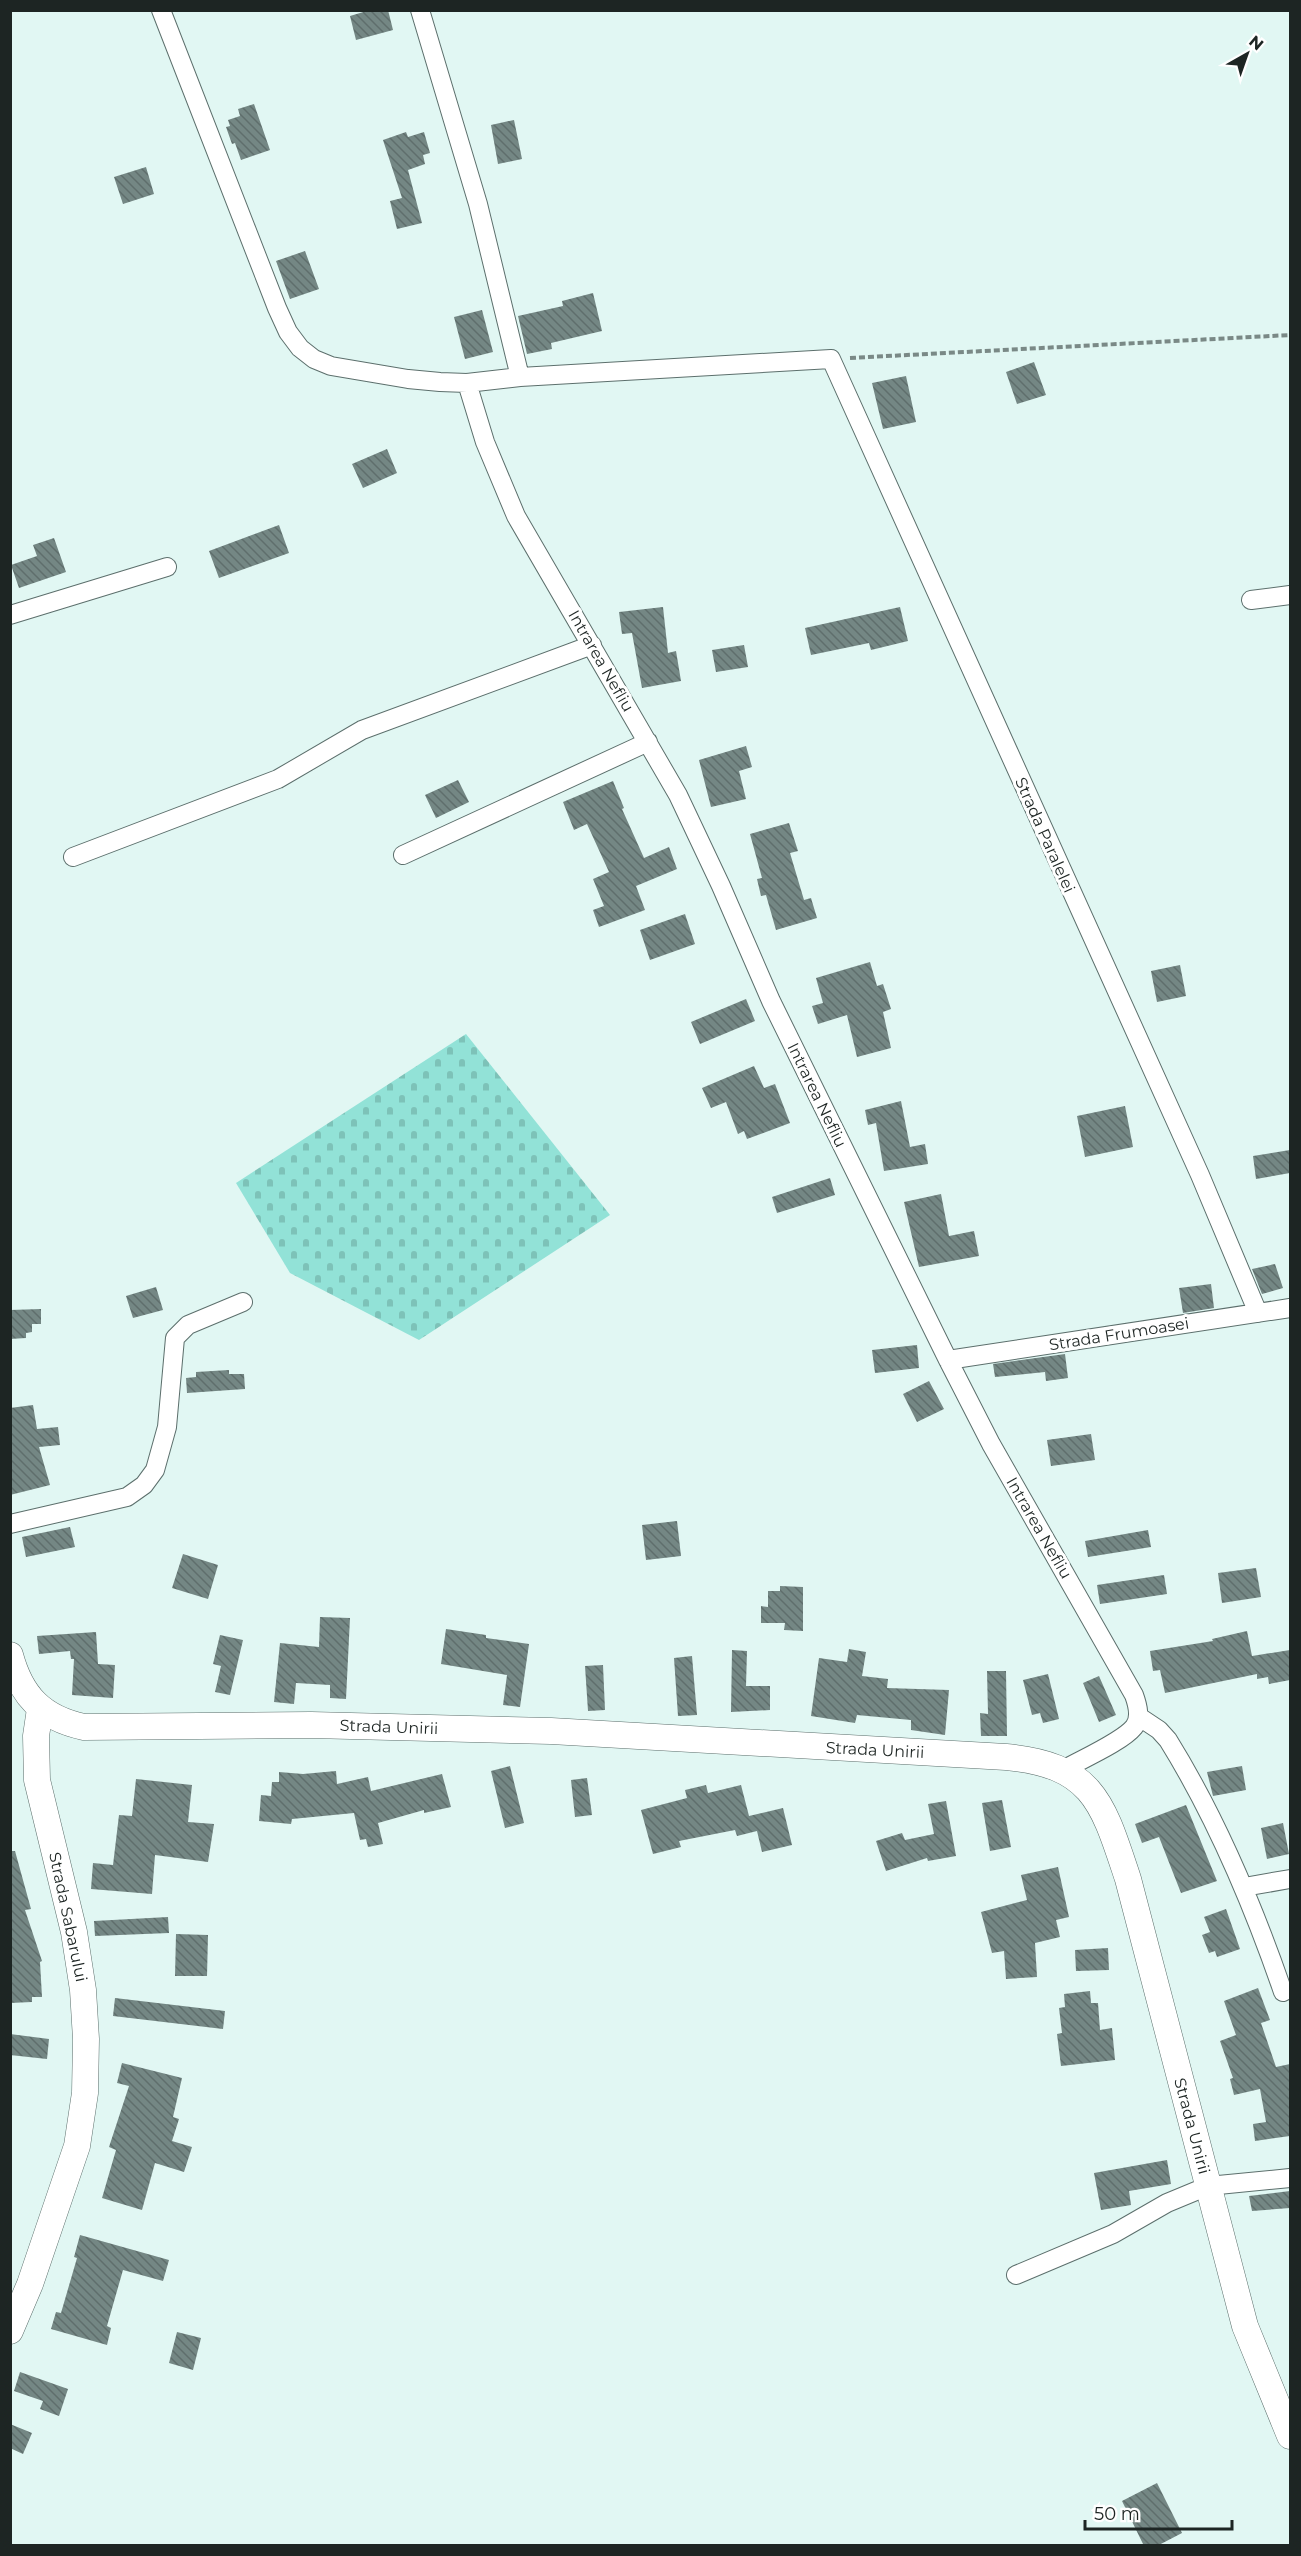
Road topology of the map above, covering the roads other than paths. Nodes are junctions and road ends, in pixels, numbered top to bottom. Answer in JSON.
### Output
{"nodes":[{"id":1,"x":162,"y":10,"type":"edge"},
{"id":2,"x":420,"y":10,"type":"edge"},
{"id":3,"x":520,"y":377,"type":"junction"},
{"id":4,"x":467,"y":383,"type":"junction"},
{"id":5,"x":166,"y":567,"type":"dead end"},
{"id":6,"x":1290,"y":595,"type":"edge"},
{"id":7,"x":1251,"y":600,"type":"dead end"},
{"id":8,"x":10,"y":615,"type":"edge"},
{"id":9,"x":592,"y":645,"type":"junction"},
{"id":10,"x":648,"y":742,"type":"junction"},
{"id":11,"x":403,"y":855,"type":"dead end"},
{"id":12,"x":73,"y":857,"type":"dead end"},
{"id":13,"x":243,"y":1302,"type":"dead end"},
{"id":14,"x":1290,"y":1308,"type":"edge"},
{"id":15,"x":1258,"y":1313,"type":"junction"},
{"id":16,"x":948,"y":1360,"type":"junction"},
{"id":17,"x":10,"y":1524,"type":"edge"},
{"id":18,"x":10,"y":1655,"type":"edge"},
{"id":19,"x":40,"y":1709,"type":"junction"},
{"id":20,"x":1138,"y":1716,"type":"junction"},
{"id":21,"x":1063,"y":1770,"type":"junction"},
{"id":22,"x":1290,"y":1879,"type":"edge"},
{"id":23,"x":1244,"y":1887,"type":"junction"},
{"id":24,"x":1283,"y":1992,"type":"dead end"},
{"id":25,"x":1290,"y":2178,"type":"edge"},
{"id":26,"x":1208,"y":2186,"type":"junction"},
{"id":27,"x":1016,"y":2275,"type":"dead end"},
{"id":28,"x":10,"y":2331,"type":"edge"},
{"id":29,"x":1290,"y":2436,"type":"edge"}],
"edges":[{"from":1,"to":4,"type":"street"},
{"from":2,"to":3,"type":"street"},
{"from":3,"to":4,"type":"street"},
{"from":3,"to":15,"type":"street","name":"Strada Paralelei"},
{"from":4,"to":9,"type":"street","name":"Intrarea Nefliu"},
{"from":5,"to":8,"type":"street"},
{"from":6,"to":7,"type":"street"},
{"from":9,"to":10,"type":"street","name":"Intrarea Nefliu"},
{"from":9,"to":12,"type":"street"},
{"from":10,"to":11,"type":"street"},
{"from":10,"to":16,"type":"street","name":"Intrarea Nefliu"},
{"from":13,"to":17,"type":"street"},
{"from":14,"to":15,"type":"street","name":"Strada Frumoasei"},
{"from":15,"to":16,"type":"street","name":"Strada Frumoasei"},
{"from":16,"to":20,"type":"street","name":"Intrarea Nefliu"},
{"from":18,"to":19,"type":"main road","name":"Strada Unirii"},
{"from":19,"to":21,"type":"main road","name":"Strada Unirii"},
{"from":19,"to":28,"type":"main road","name":"Strada Sabarului"},
{"from":20,"to":21,"type":"street"},
{"from":20,"to":23,"type":"street"},
{"from":21,"to":26,"type":"main road","name":"Strada Unirii"},
{"from":22,"to":23,"type":"street"},
{"from":23,"to":24,"type":"street"},
{"from":25,"to":26,"type":"street"},
{"from":26,"to":27,"type":"street"},
{"from":26,"to":29,"type":"main road","name":"Strada Unirii"}]}
